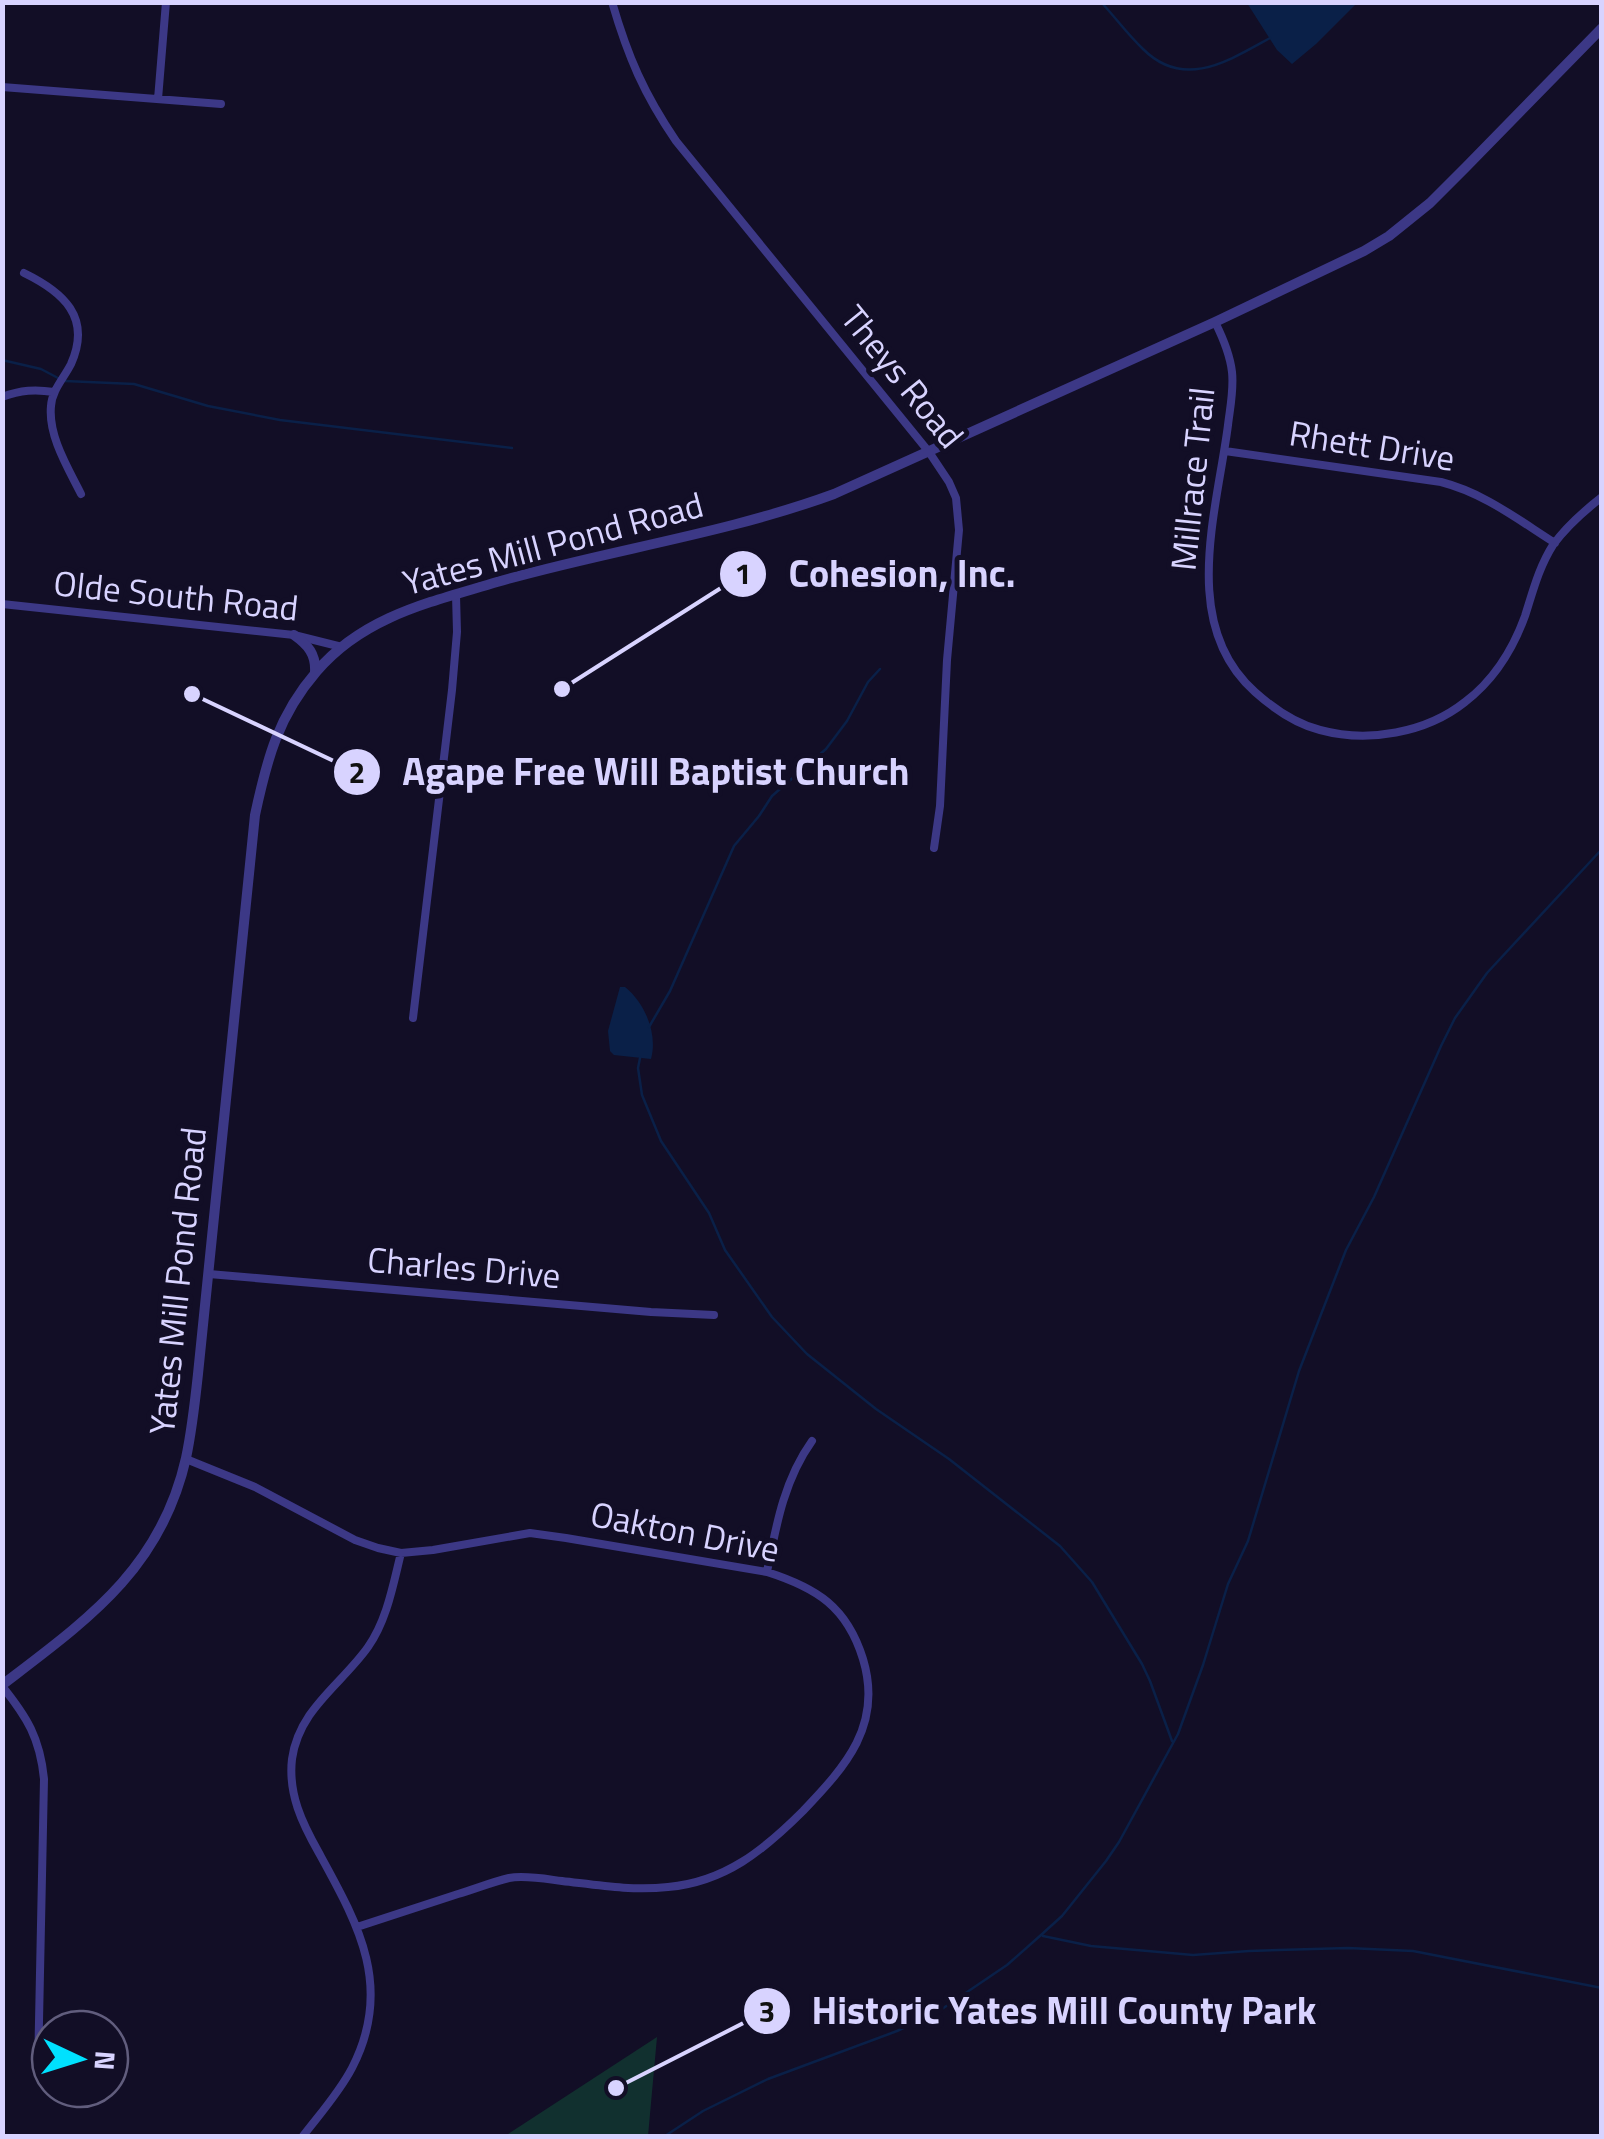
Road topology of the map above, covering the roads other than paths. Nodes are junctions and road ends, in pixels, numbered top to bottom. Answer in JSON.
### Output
{"nodes":[{"id":1,"x":166,"y":2,"type":"edge"},
{"id":2,"x":612,"y":2,"type":"edge"},
{"id":3,"x":1602,"y":28,"type":"edge"},
{"id":4,"x":2,"y":88,"type":"edge"},
{"id":5,"x":158,"y":99,"type":"junction"},
{"id":6,"x":221,"y":104,"type":"dead end"},
{"id":7,"x":24,"y":273,"type":"dead end"},
{"id":8,"x":1215,"y":322,"type":"junction"},
{"id":9,"x":54,"y":392,"type":"junction"},
{"id":10,"x":2,"y":398,"type":"edge"},
{"id":11,"x":1225,"y":451,"type":"junction"},
{"id":12,"x":929,"y":452,"type":"junction"},
{"id":13,"x":81,"y":494,"type":"dead end"},
{"id":14,"x":1602,"y":497,"type":"edge"},
{"id":15,"x":1555,"y":543,"type":"junction"},
{"id":16,"x":456,"y":594,"type":"junction"},
{"id":17,"x":2,"y":604,"type":"edge"},
{"id":18,"x":294,"y":635,"type":"junction"},
{"id":19,"x":342,"y":646,"type":"junction"},
{"id":20,"x":315,"y":672,"type":"junction"},
{"id":21,"x":934,"y":848,"type":"dead end"},
{"id":22,"x":413,"y":1018,"type":"dead end"},
{"id":23,"x":208,"y":1274,"type":"junction"},
{"id":24,"x":714,"y":1315,"type":"dead end"},
{"id":25,"x":812,"y":1440,"type":"dead end"},
{"id":26,"x":186,"y":1459,"type":"junction"},
{"id":27,"x":401,"y":1553,"type":"junction"},
{"id":28,"x":767,"y":1572,"type":"junction"},
{"id":29,"x":2,"y":1685,"type":"edge"},
{"id":30,"x":357,"y":1927,"type":"junction"},
{"id":31,"x":39,"y":2009,"type":"edge"},
{"id":32,"x":303,"y":2136,"type":"edge"}],
"edges":[{"from":1,"to":5,"type":"street"},
{"from":2,"to":12,"type":"street","name":"Theys Road"},
{"from":3,"to":8,"type":"street","name":"Yates Mill Pond Road"},
{"from":4,"to":5,"type":"street"},
{"from":5,"to":6,"type":"street"},
{"from":7,"to":9,"type":"street"},
{"from":8,"to":11,"type":"street","name":"Millrace Trail"},
{"from":8,"to":12,"type":"street","name":"Yates Mill Pond Road"},
{"from":9,"to":10,"type":"street"},
{"from":9,"to":13,"type":"street"},
{"from":11,"to":15,"type":"street","name":"Rhett Drive"},
{"from":11,"to":15,"type":"street","name":"Millrace Trail"},
{"from":12,"to":16,"type":"street","name":"Yates Mill Pond Road"},
{"from":12,"to":21,"type":"street","name":"Theys Road"},
{"from":14,"to":15,"type":"street","name":"Millrace Trail"},
{"from":16,"to":19,"type":"street","name":"Yates Mill Pond Road"},
{"from":16,"to":22,"type":"street"},
{"from":17,"to":18,"type":"street","name":"Olde South Road"},
{"from":18,"to":19,"type":"street","name":"Olde South Road"},
{"from":18,"to":20,"type":"street"},
{"from":19,"to":20,"type":"street","name":"Yates Mill Pond Road"},
{"from":20,"to":23,"type":"street","name":"Yates Mill Pond Road"},
{"from":23,"to":24,"type":"street","name":"Charles Drive"},
{"from":23,"to":26,"type":"street","name":"Yates Mill Pond Road"},
{"from":25,"to":28,"type":"street"},
{"from":26,"to":27,"type":"street","name":"Oakton Drive"},
{"from":26,"to":29,"type":"street","name":"Yates Mill Pond Road"},
{"from":27,"to":28,"type":"street","name":"Oakton Drive"},
{"from":27,"to":30,"type":"street"},
{"from":28,"to":30,"type":"street","name":"Oakton Drive"},
{"from":29,"to":31,"type":"street"},
{"from":30,"to":32,"type":"street"}]}
